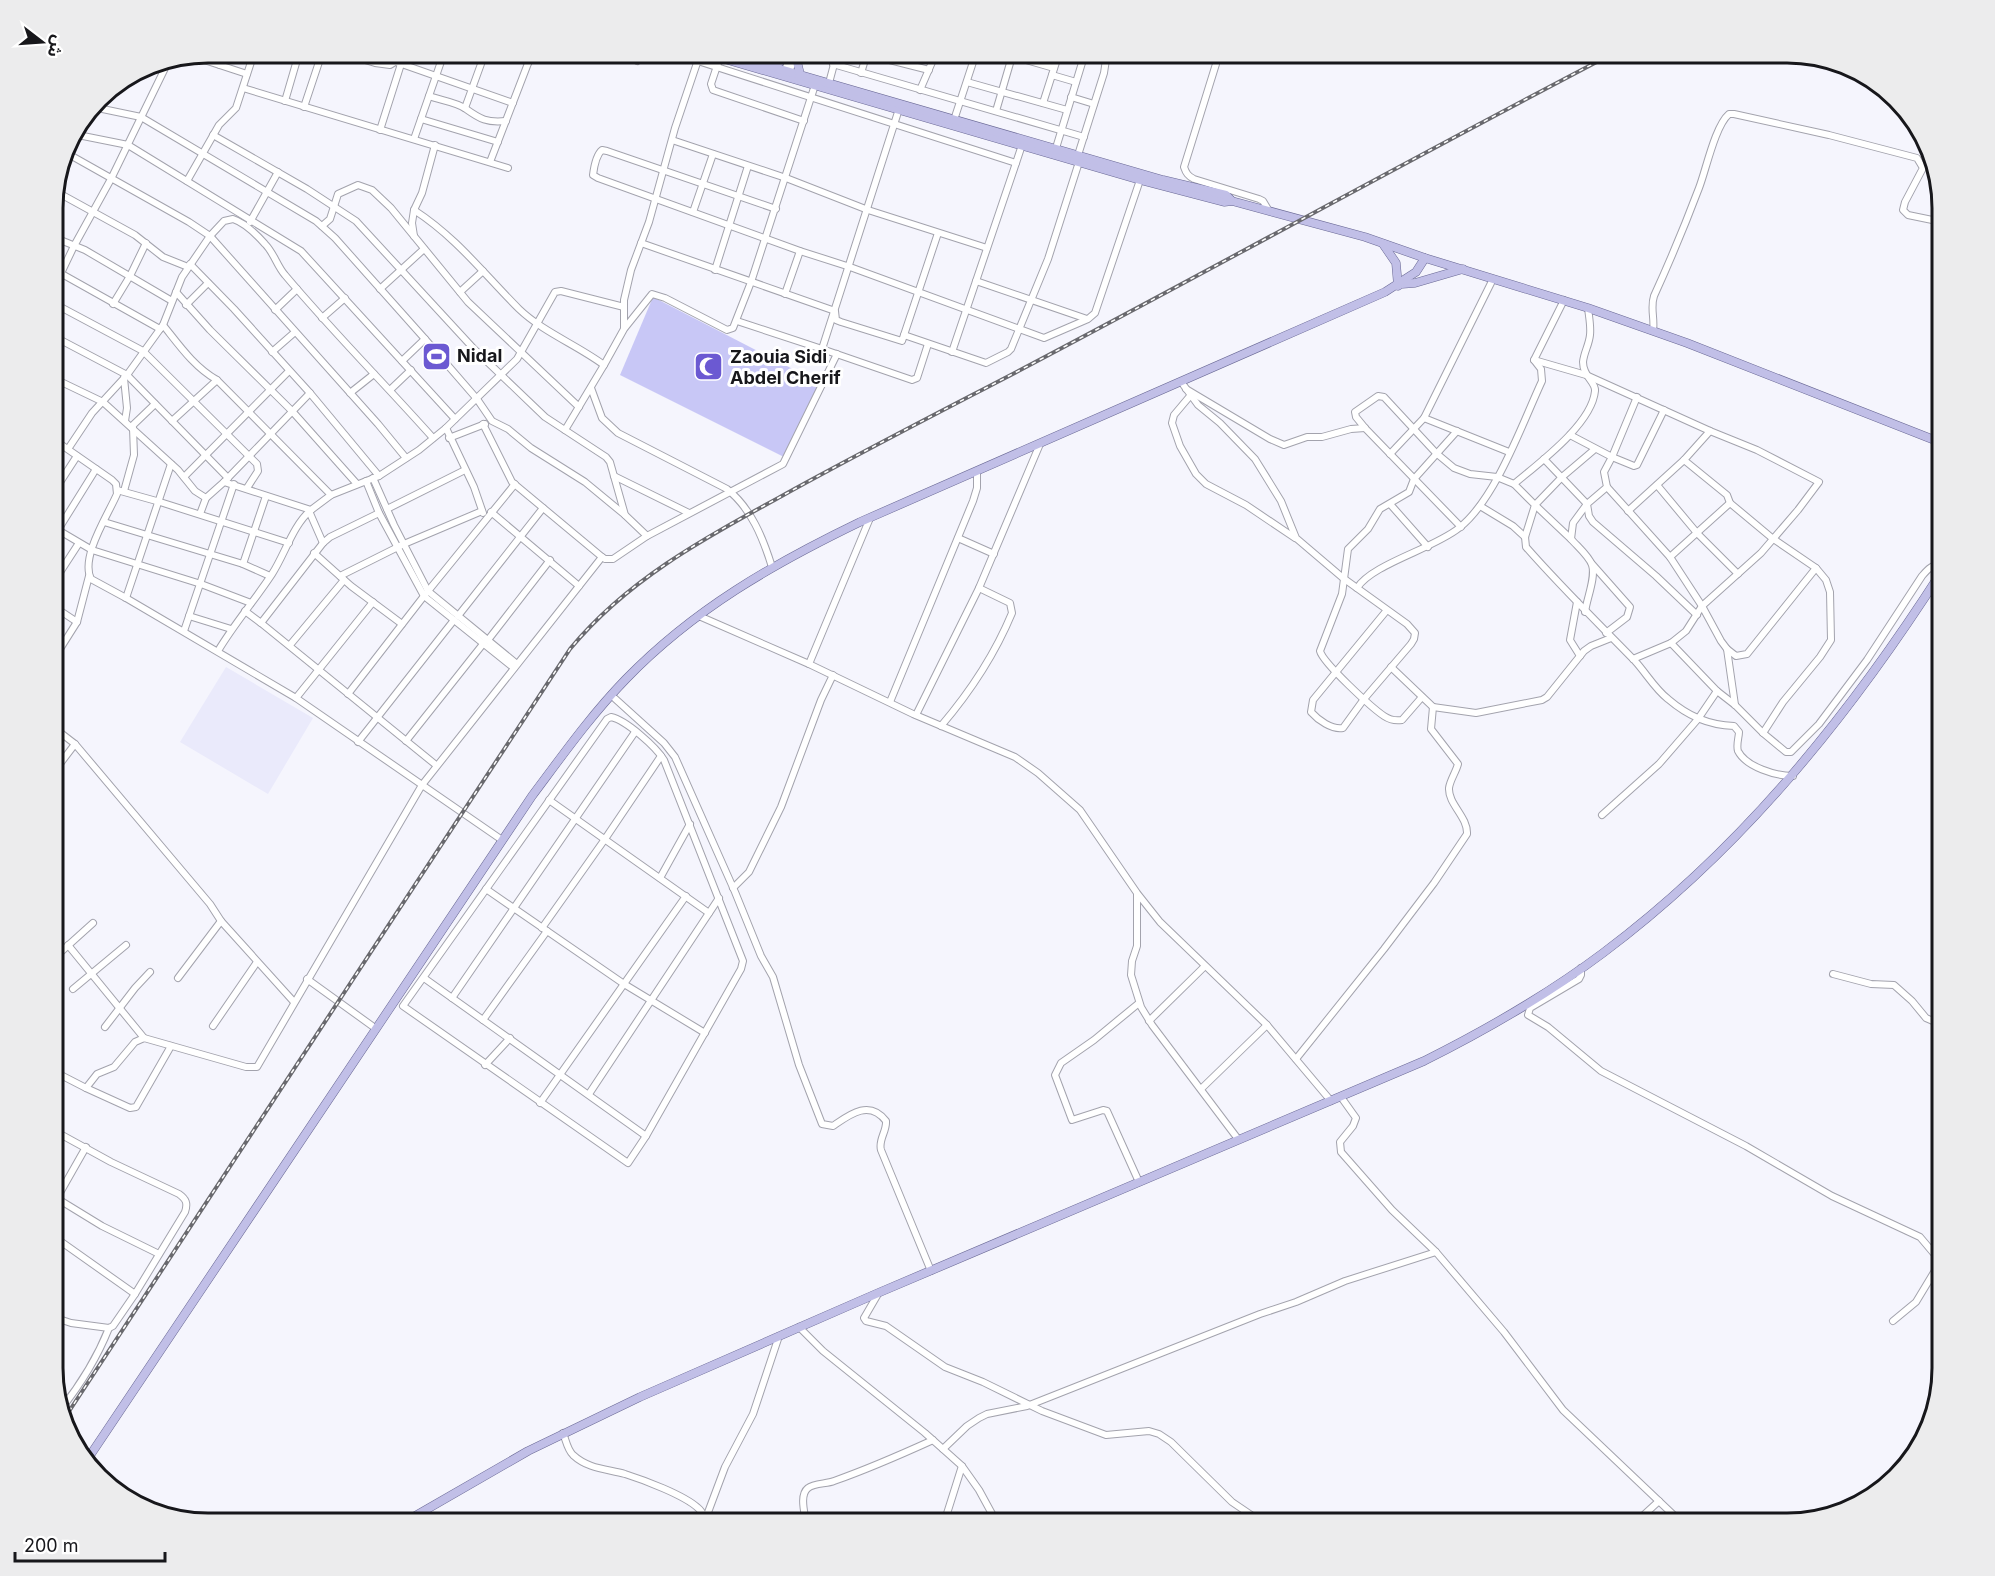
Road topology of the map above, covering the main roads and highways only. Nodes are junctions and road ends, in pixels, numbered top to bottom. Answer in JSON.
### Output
{"nodes":[{"id":1,"x":752,"y":63,"type":"edge"},
{"id":2,"x":758,"y":63,"type":"edge"},
{"id":3,"x":778,"y":63,"type":"edge"},
{"id":4,"x":798,"y":63,"type":"edge"},
{"id":5,"x":774,"y":67,"type":"junction"},
{"id":6,"x":787,"y":74,"type":"junction"},
{"id":7,"x":800,"y":74,"type":"junction"},
{"id":8,"x":954,"y":122,"type":"junction"},
{"id":9,"x":1079,"y":158,"type":"junction"},
{"id":10,"x":1232,"y":201,"type":"junction"},
{"id":11,"x":1382,"y":243,"type":"junction"},
{"id":12,"x":1425,"y":258,"type":"junction"},
{"id":13,"x":1463,"y":269,"type":"junction"},
{"id":14,"x":1399,"y":285,"type":"junction"},
{"id":15,"x":1932,"y":439,"type":"edge"},
{"id":16,"x":1932,"y":586,"type":"edge"},
{"id":17,"x":92,"y":1454,"type":"edge"},
{"id":18,"x":420,"y":1513,"type":"edge"}],
"edges":[{"from":1,"to":6,"type":"main road"},
{"from":2,"to":5,"type":"main road"},
{"from":3,"to":5,"type":"main road"},
{"from":4,"to":7,"type":"main road"},
{"from":5,"to":6,"type":"main road"},
{"from":6,"to":7,"type":"main road"},
{"from":6,"to":8,"type":"main road"},
{"from":7,"to":8,"type":"main road"},
{"from":8,"to":9,"type":"main road"},
{"from":8,"to":9,"type":"main road"},
{"from":9,"to":10,"type":"main road"},
{"from":9,"to":10,"type":"main road"},
{"from":10,"to":11,"type":"main road"},
{"from":11,"to":12,"type":"main road"},
{"from":11,"to":14,"type":"main road"},
{"from":12,"to":13,"type":"main road"},
{"from":12,"to":14,"type":"main road"},
{"from":13,"to":14,"type":"main road"},
{"from":13,"to":15,"type":"main road"},
{"from":14,"to":17,"type":"main road"},
{"from":16,"to":18,"type":"main road"}]}
